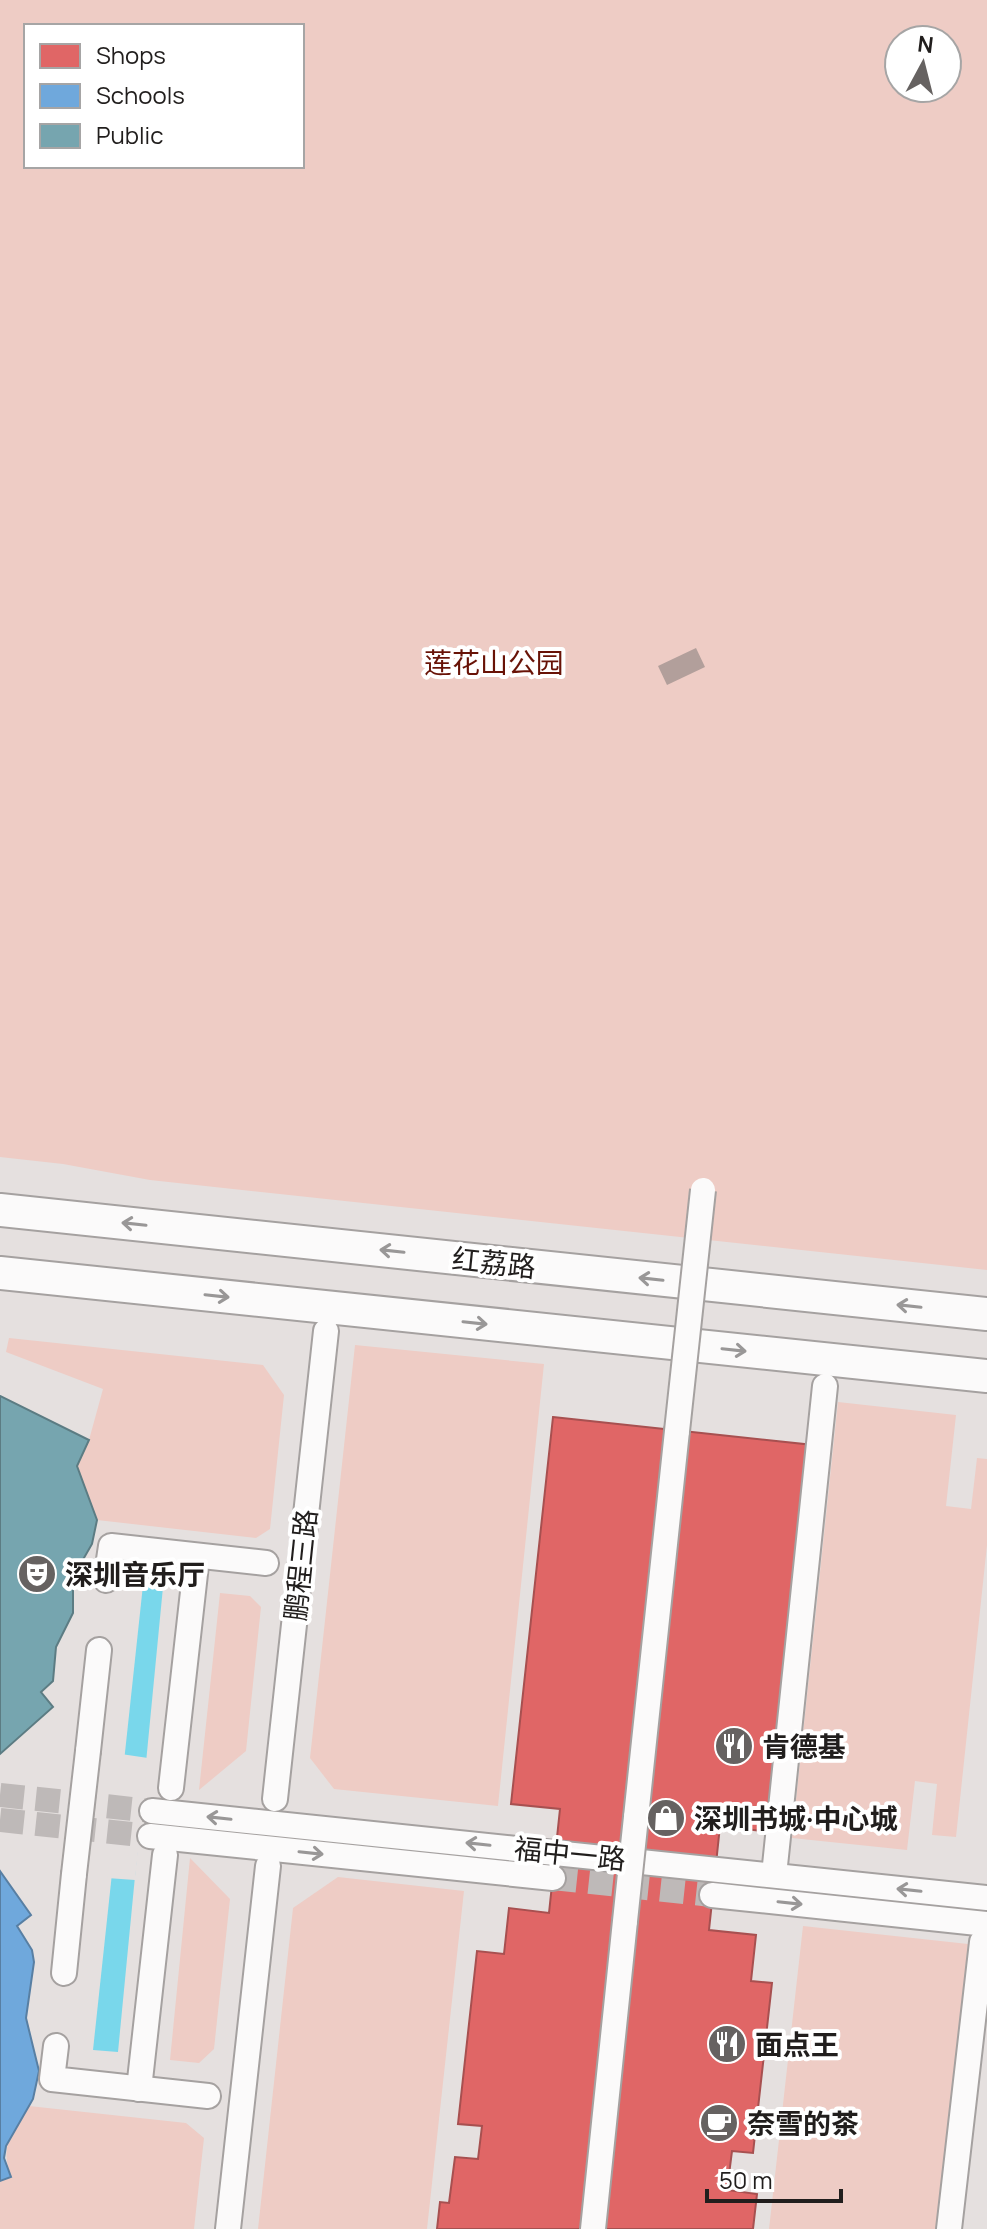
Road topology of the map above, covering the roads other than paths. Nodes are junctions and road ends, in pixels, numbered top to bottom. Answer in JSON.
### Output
{"nodes":[{"id":1,"x":703,"y":1190,"type":"dead end"},
{"id":2,"x":0,"y":1210,"type":"edge"},
{"id":3,"x":0,"y":1273,"type":"edge"},
{"id":4,"x":987,"y":1314,"type":"edge"},
{"id":5,"x":326,"y":1331,"type":"dead end"},
{"id":6,"x":987,"y":1376,"type":"edge"},
{"id":7,"x":825,"y":1386,"type":"dead end"},
{"id":8,"x":197,"y":1556,"type":"junction"},
{"id":9,"x":266,"y":1563,"type":"dead end"},
{"id":10,"x":106,"y":1580,"type":"dead end"},
{"id":11,"x":99,"y":1650,"type":"dead end"},
{"id":12,"x":171,"y":1788,"type":"dead end"},
{"id":13,"x":275,"y":1799,"type":"dead end"},
{"id":14,"x":152,"y":1811,"type":"tunnel mouth"},
{"id":15,"x":268,"y":1866,"type":"dead end"},
{"id":16,"x":774,"y":1875,"type":"junction"},
{"id":17,"x":553,"y":1878,"type":"tunnel mouth"},
{"id":18,"x":712,"y":1895,"type":"tunnel mouth"},
{"id":19,"x":987,"y":1898,"type":"edge"},
{"id":20,"x":984,"y":1933,"type":"edge"},
{"id":21,"x":64,"y":1973,"type":"dead end"},
{"id":22,"x":56,"y":2046,"type":"dead end"},
{"id":23,"x":139,"y":2089,"type":"junction"},
{"id":24,"x":208,"y":2096,"type":"dead end"},
{"id":25,"x":228,"y":2229,"type":"edge"},
{"id":26,"x":593,"y":2229,"type":"edge"},
{"id":27,"x":949,"y":2229,"type":"edge"}],
"edges":[{"from":1,"to":26,"type":"street","bridge":true},
{"from":4,"to":2,"type":"main road","name":"红荔路","one_way":true},
{"from":3,"to":6,"type":"main road","one_way":true},
{"from":5,"to":13,"type":"street","name":"鹏程三路"},
{"from":7,"to":16,"type":"street"},
{"from":8,"to":9,"type":"street"},
{"from":8,"to":10,"type":"street"},
{"from":8,"to":12,"type":"street"},
{"from":11,"to":21,"type":"street","bridge":true},
{"from":16,"to":14,"type":"street","name":"福中一路","one_way":true},
{"from":15,"to":25,"type":"street"},
{"from":19,"to":16,"type":"street","name":"福中一路","one_way":true},
{"from":23,"to":17,"type":"street","name":"福中一路","one_way":true},
{"from":18,"to":20,"type":"street","one_way":true},
{"from":20,"to":27,"type":"street"},
{"from":22,"to":23,"type":"street"},
{"from":23,"to":24,"type":"street"}]}
